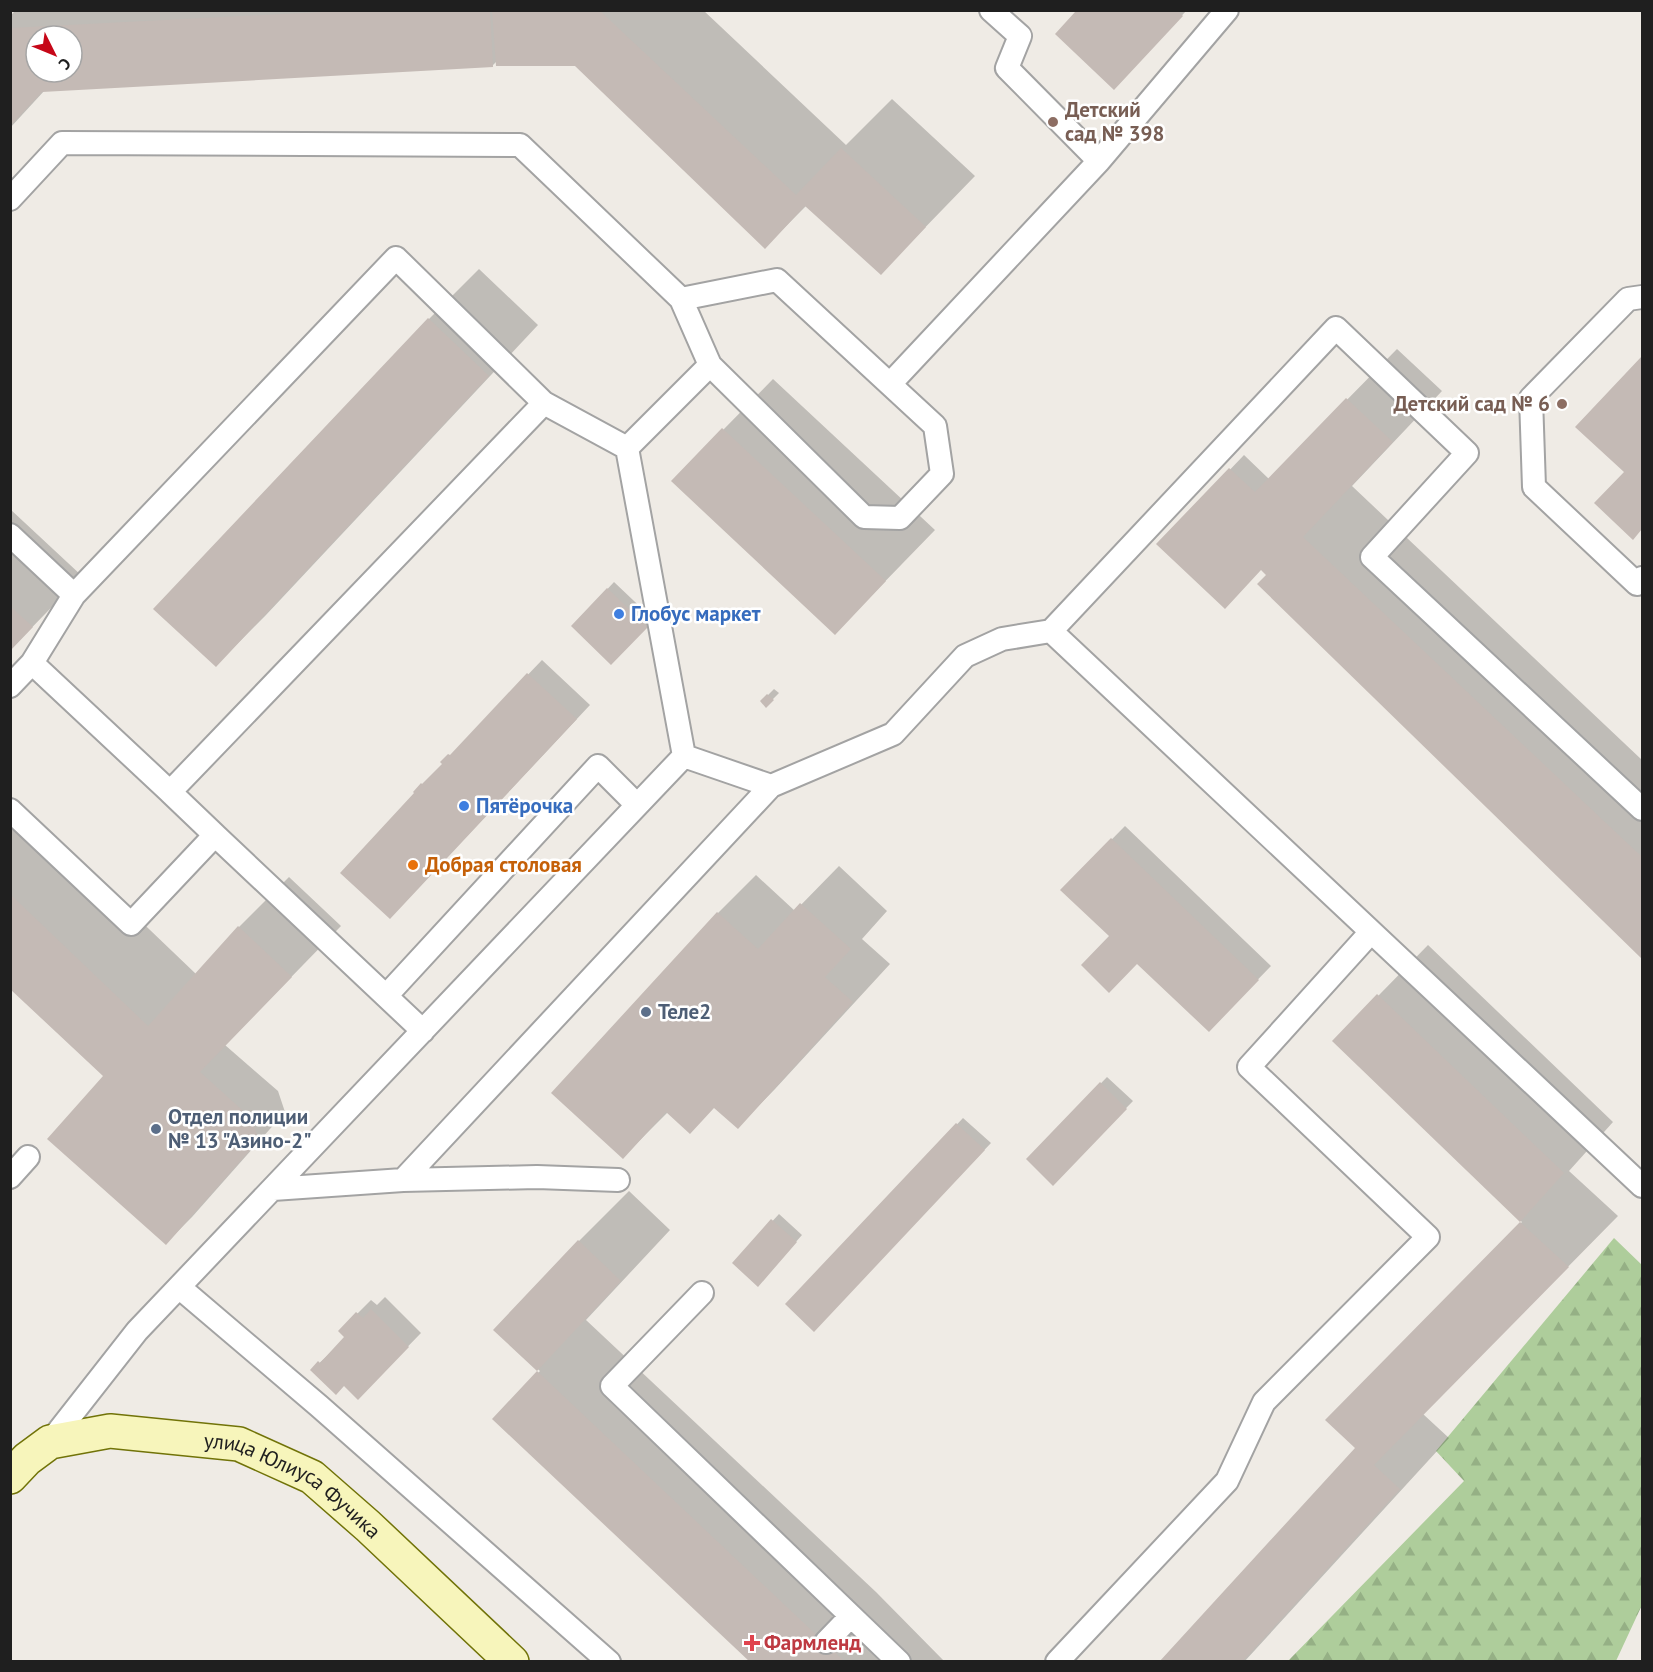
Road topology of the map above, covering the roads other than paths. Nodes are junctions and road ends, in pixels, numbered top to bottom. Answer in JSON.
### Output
{"nodes":[{"id":1,"x":991,"y":10,"type":"edge"},
{"id":2,"x":1227,"y":10,"type":"edge"},
{"id":3,"x":1099,"y":161,"type":"junction"},
{"id":4,"x":10,"y":199,"type":"edge"},
{"id":5,"x":1642,"y":297,"type":"edge"},
{"id":6,"x":681,"y":299,"type":"junction"},
{"id":7,"x":710,"y":365,"type":"junction"},
{"id":8,"x":890,"y":384,"type":"junction"},
{"id":9,"x":544,"y":403,"type":"junction"},
{"id":10,"x":627,"y":448,"type":"junction"},
{"id":11,"x":10,"y":535,"type":"edge"},
{"id":12,"x":1642,"y":578,"type":"edge"},
{"id":13,"x":74,"y":595,"type":"junction"},
{"id":14,"x":1050,"y":631,"type":"junction"},
{"id":15,"x":32,"y":663,"type":"junction"},
{"id":16,"x":10,"y":686,"type":"edge"},
{"id":17,"x":684,"y":756,"type":"junction"},
{"id":18,"x":771,"y":786,"type":"junction"},
{"id":19,"x":170,"y":792,"type":"junction"},
{"id":20,"x":637,"y":805,"type":"junction"},
{"id":21,"x":1642,"y":809,"type":"edge"},
{"id":22,"x":10,"y":810,"type":"edge"},
{"id":23,"x":215,"y":835,"type":"junction"},
{"id":24,"x":1371,"y":932,"type":"junction"},
{"id":25,"x":386,"y":996,"type":"junction"},
{"id":26,"x":423,"y":1031,"type":"junction"},
{"id":27,"x":28,"y":1157,"type":"dead end"},
{"id":28,"x":10,"y":1177,"type":"edge"},
{"id":29,"x":403,"y":1180,"type":"junction"},
{"id":30,"x":618,"y":1180,"type":"dead end"},
{"id":31,"x":1642,"y":1186,"type":"edge"},
{"id":32,"x":273,"y":1189,"type":"junction"},
{"id":33,"x":180,"y":1287,"type":"junction"},
{"id":34,"x":702,"y":1293,"type":"dead end"},
{"id":35,"x":25,"y":1456,"type":"edge"},
{"id":36,"x":851,"y":1616,"type":"junction"},
{"id":37,"x":826,"y":1642,"type":"dead end"},
{"id":38,"x":512,"y":1662,"type":"edge"},
{"id":39,"x":609,"y":1662,"type":"edge"},
{"id":40,"x":899,"y":1662,"type":"edge"},
{"id":41,"x":1058,"y":1662,"type":"edge"}],
"edges":[{"from":1,"to":3,"type":"lane"},
{"from":2,"to":3,"type":"lane"},
{"from":3,"to":8,"type":"lane"},
{"from":4,"to":6,"type":"lane"},
{"from":5,"to":12,"type":"lane"},
{"from":6,"to":7,"type":"lane"},
{"from":6,"to":8,"type":"lane"},
{"from":7,"to":8,"type":"lane"},
{"from":7,"to":10,"type":"lane"},
{"from":9,"to":10,"type":"lane"},
{"from":9,"to":13,"type":"lane"},
{"from":9,"to":19,"type":"lane"},
{"from":10,"to":17,"type":"lane"},
{"from":11,"to":13,"type":"lane"},
{"from":13,"to":15,"type":"lane"},
{"from":14,"to":18,"type":"lane"},
{"from":14,"to":21,"type":"lane"},
{"from":14,"to":24,"type":"lane"},
{"from":15,"to":16,"type":"lane"},
{"from":15,"to":19,"type":"lane"},
{"from":17,"to":18,"type":"lane"},
{"from":17,"to":20,"type":"lane"},
{"from":18,"to":29,"type":"lane"},
{"from":19,"to":23,"type":"lane"},
{"from":20,"to":25,"type":"lane"},
{"from":20,"to":26,"type":"lane"},
{"from":22,"to":23,"type":"lane"},
{"from":23,"to":25,"type":"lane"},
{"from":24,"to":31,"type":"lane"},
{"from":24,"to":41,"type":"lane"},
{"from":25,"to":26,"type":"lane"},
{"from":26,"to":32,"type":"lane"},
{"from":27,"to":28,"type":"lane"},
{"from":29,"to":30,"type":"lane"},
{"from":29,"to":32,"type":"lane"},
{"from":32,"to":33,"type":"lane"},
{"from":33,"to":35,"type":"lane"},
{"from":33,"to":39,"type":"lane"},
{"from":34,"to":36,"type":"lane"},
{"from":35,"to":38,"type":"main road","name":"улица Юлиуса Фучика"},
{"from":36,"to":37,"type":"lane"},
{"from":36,"to":40,"type":"lane"}]}
